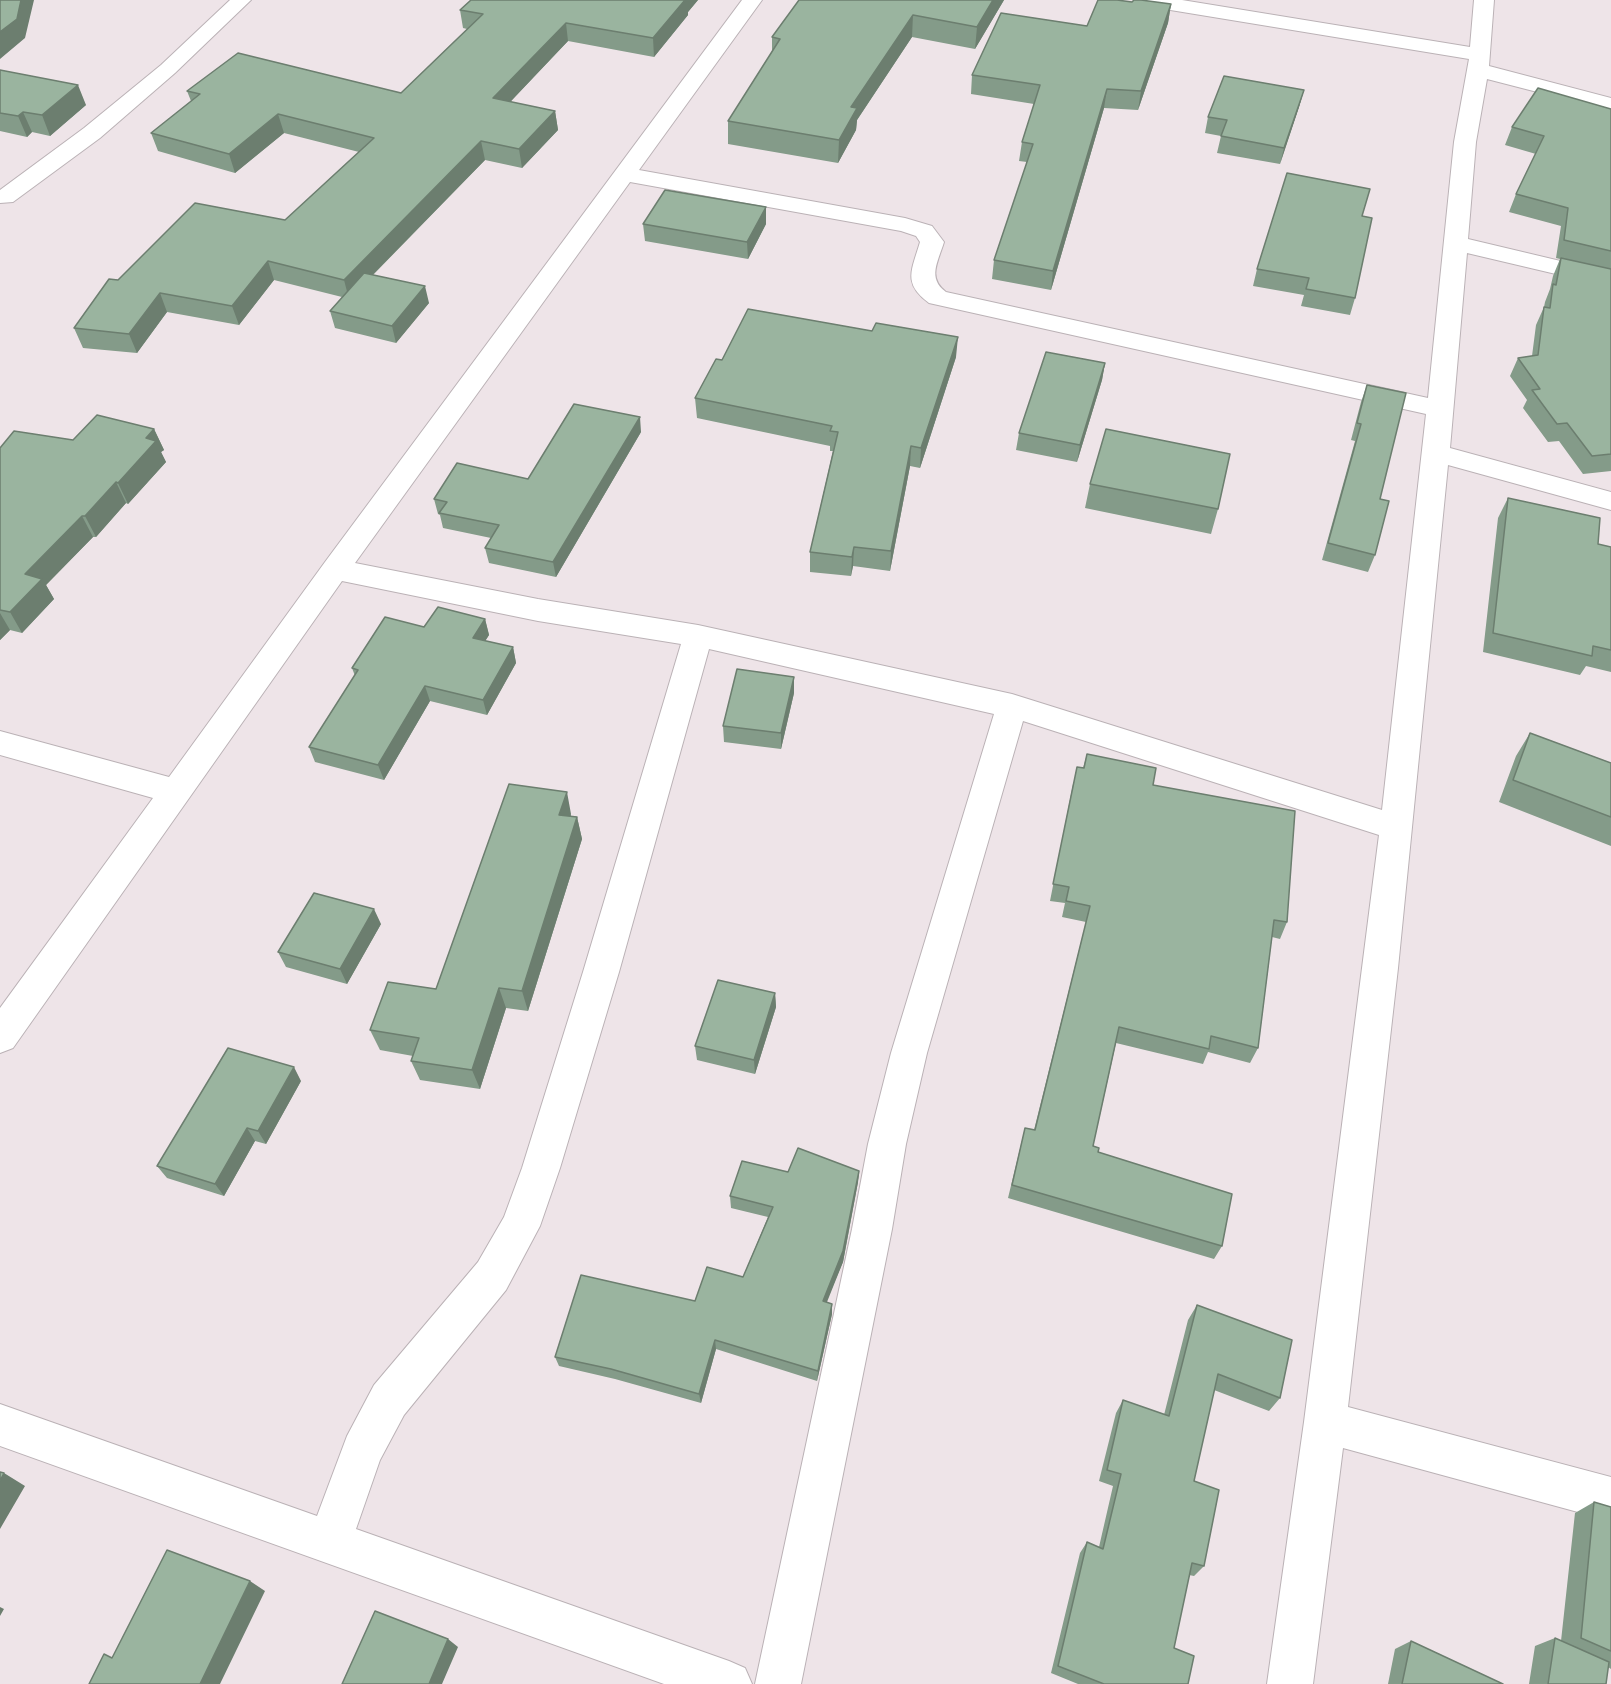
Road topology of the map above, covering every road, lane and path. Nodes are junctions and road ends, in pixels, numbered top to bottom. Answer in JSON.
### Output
{"nodes":[{"id":1,"x":242,"y":0,"type":"edge"},
{"id":2,"x":752,"y":0,"type":"edge"},
{"id":3,"x":1146,"y":0,"type":"edge"},
{"id":4,"x":1484,"y":0,"type":"edge"},
{"id":5,"x":1479,"y":63,"type":"junction"},
{"id":6,"x":1611,"y":105,"type":"edge"},
{"id":7,"x":624,"y":174,"type":"junction"},
{"id":8,"x":6,"y":197,"type":"dead end"},
{"id":9,"x":1456,"y":243,"type":"junction"},
{"id":10,"x":1611,"y":280,"type":"edge"},
{"id":11,"x":1440,"y":409,"type":"junction"},
{"id":12,"x":1436,"y":453,"type":"junction"},
{"id":13,"x":1611,"y":501,"type":"edge"},
{"id":14,"x":335,"y":569,"type":"junction"},
{"id":15,"x":698,"y":636,"type":"junction"},
{"id":16,"x":1012,"y":705,"type":"junction"},
{"id":17,"x":0,"y":743,"type":"edge"},
{"id":18,"x":175,"y":792,"type":"junction"},
{"id":19,"x":1395,"y":827,"type":"junction"},
{"id":20,"x":0,"y":1037,"type":"edge"},
{"id":21,"x":1325,"y":1422,"type":"junction"},
{"id":22,"x":0,"y":1425,"type":"edge"},
{"id":23,"x":1611,"y":1499,"type":"edge"},
{"id":24,"x":329,"y":1543,"type":"junction"},
{"id":25,"x":729,"y":1684,"type":"edge"},
{"id":26,"x":778,"y":1684,"type":"edge"},
{"id":27,"x":1290,"y":1684,"type":"edge"}],
"edges":[{"from":1,"to":8,"type":"street"},
{"from":2,"to":7,"type":"street"},
{"from":3,"to":5,"type":"street"},
{"from":4,"to":5,"type":"street"},
{"from":5,"to":6,"type":"street"},
{"from":5,"to":9,"type":"street"},
{"from":7,"to":11,"type":"street"},
{"from":7,"to":14,"type":"street"},
{"from":9,"to":10,"type":"street"},
{"from":9,"to":11,"type":"street"},
{"from":11,"to":12,"type":"street"},
{"from":12,"to":13,"type":"street"},
{"from":12,"to":19,"type":"street"},
{"from":14,"to":15,"type":"street"},
{"from":14,"to":18,"type":"street"},
{"from":15,"to":16,"type":"street"},
{"from":15,"to":24,"type":"street"},
{"from":16,"to":19,"type":"street"},
{"from":16,"to":26,"type":"street"},
{"from":17,"to":18,"type":"street"},
{"from":18,"to":20,"type":"street"},
{"from":19,"to":21,"type":"street"},
{"from":21,"to":23,"type":"street"},
{"from":21,"to":27,"type":"street"},
{"from":22,"to":24,"type":"street"},
{"from":24,"to":25,"type":"street"}]}
